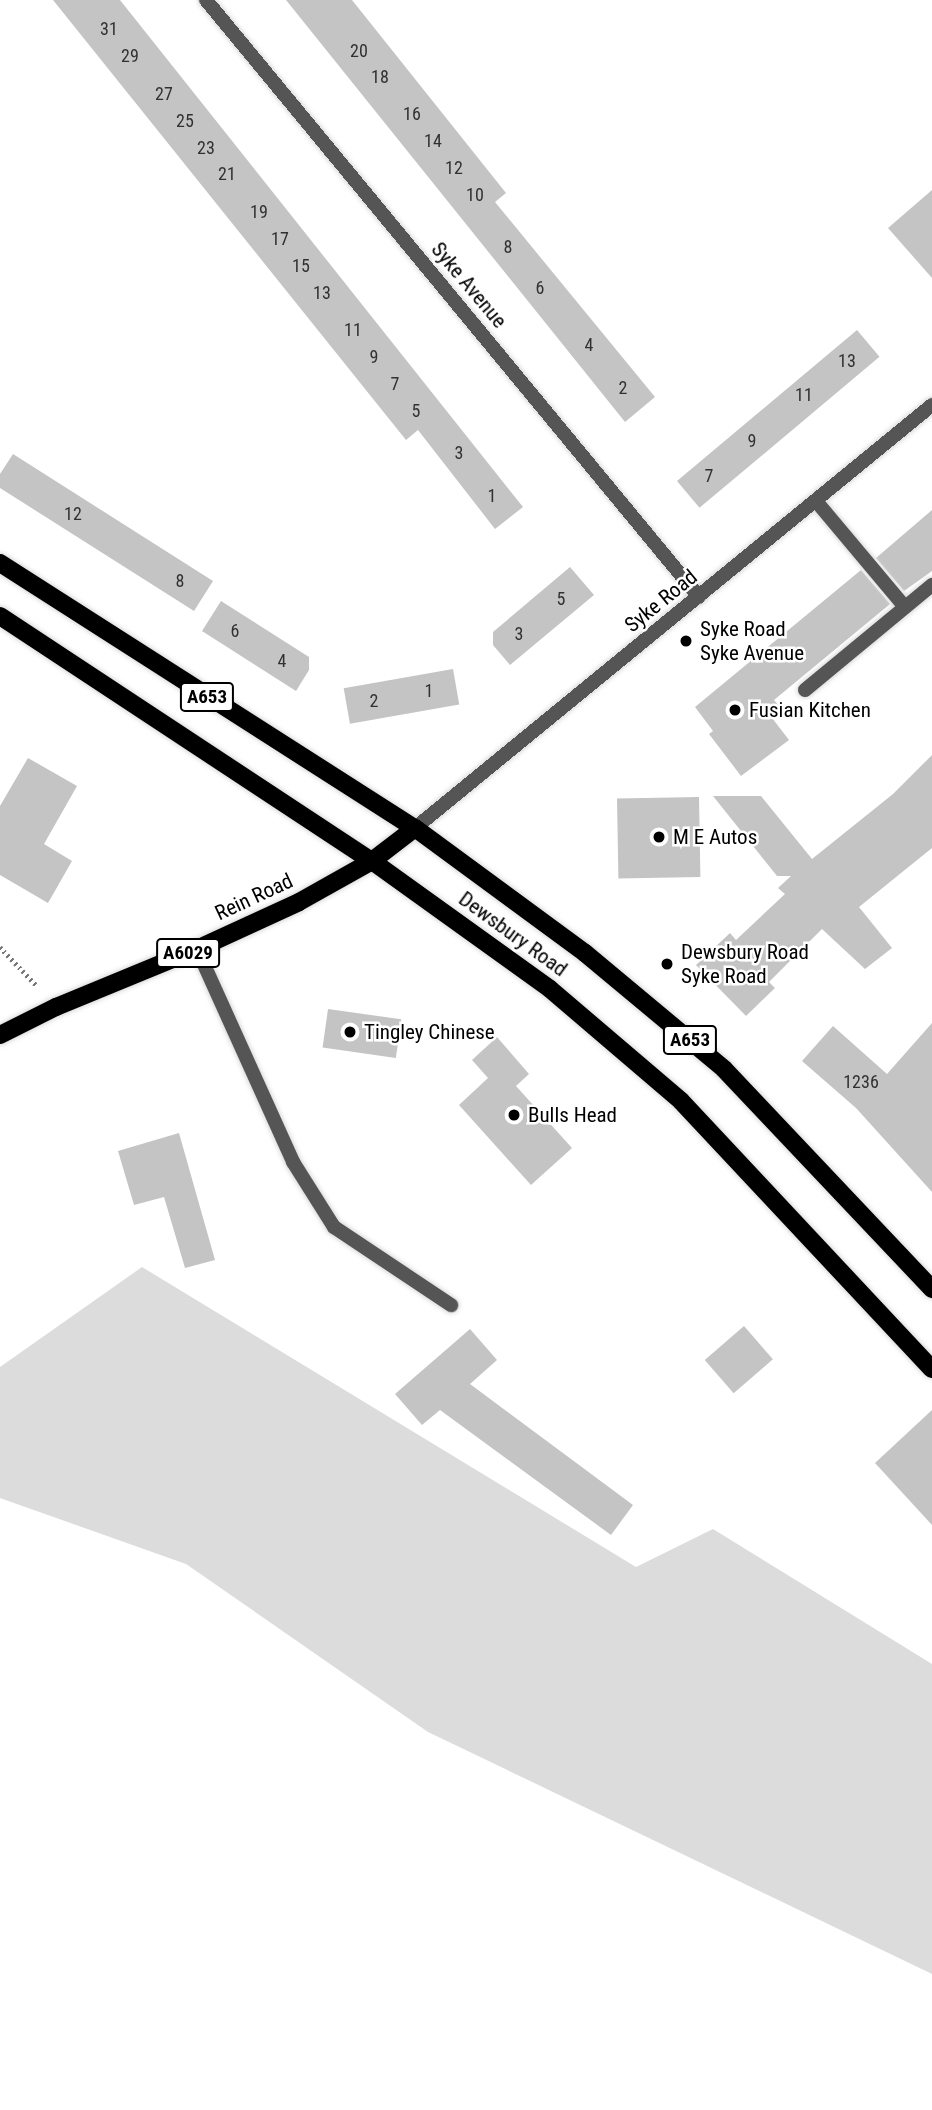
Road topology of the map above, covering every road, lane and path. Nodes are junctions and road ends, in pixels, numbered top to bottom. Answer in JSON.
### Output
{"nodes":[{"id":1,"x":206,"y":0,"type":"edge"},
{"id":2,"x":932,"y":405,"type":"edge"},
{"id":3,"x":816,"y":501,"type":"junction"},
{"id":4,"x":0,"y":564,"type":"edge"},
{"id":5,"x":932,"y":584,"type":"edge"},
{"id":6,"x":699,"y":597,"type":"junction"},
{"id":7,"x":905,"y":607,"type":"junction"},
{"id":8,"x":0,"y":616,"type":"edge"},
{"id":9,"x":805,"y":690,"type":"dead end"},
{"id":10,"x":415,"y":828,"type":"junction"},
{"id":11,"x":372,"y":861,"type":"junction"},
{"id":12,"x":0,"y":947,"type":"edge"},
{"id":13,"x":197,"y":949,"type":"junction"},
{"id":14,"x":56,"y":1007,"type":"junction"},
{"id":15,"x":0,"y":1035,"type":"edge"},
{"id":16,"x":932,"y":1289,"type":"edge"},
{"id":17,"x":451,"y":1305,"type":"dead end"},
{"id":18,"x":932,"y":1369,"type":"edge"}],
"edges":[{"from":1,"to":6,"type":"street","name":"Syke Avenue"},
{"from":2,"to":3,"type":"street","name":"Syke Road"},
{"from":3,"to":6,"type":"street","name":"Syke Road"},
{"from":3,"to":7,"type":"street"},
{"from":4,"to":10,"type":"main road","name":"Dewsbury Road","number":"A653"},
{"from":5,"to":7,"type":"street"},
{"from":6,"to":10,"type":"street","name":"Syke Road"},
{"from":7,"to":9,"type":"street"},
{"from":8,"to":11,"type":"main road","name":"Dewsbury Road","number":"A653"},
{"from":10,"to":11,"type":"main road","name":"Rein Road"},
{"from":10,"to":16,"type":"main road","name":"Dewsbury Road","number":"A653"},
{"from":11,"to":13,"type":"main road","name":"Rein Road","number":"A6029"},
{"from":11,"to":18,"type":"main road","name":"Dewsbury Road","number":"A653"},
{"from":12,"to":14,"type":"path"},
{"from":13,"to":14,"type":"main road","name":"Rein Road","number":"A6029"},
{"from":13,"to":17,"type":"street"},
{"from":14,"to":15,"type":"main road","name":"Rein Road","number":"A6029"}]}
